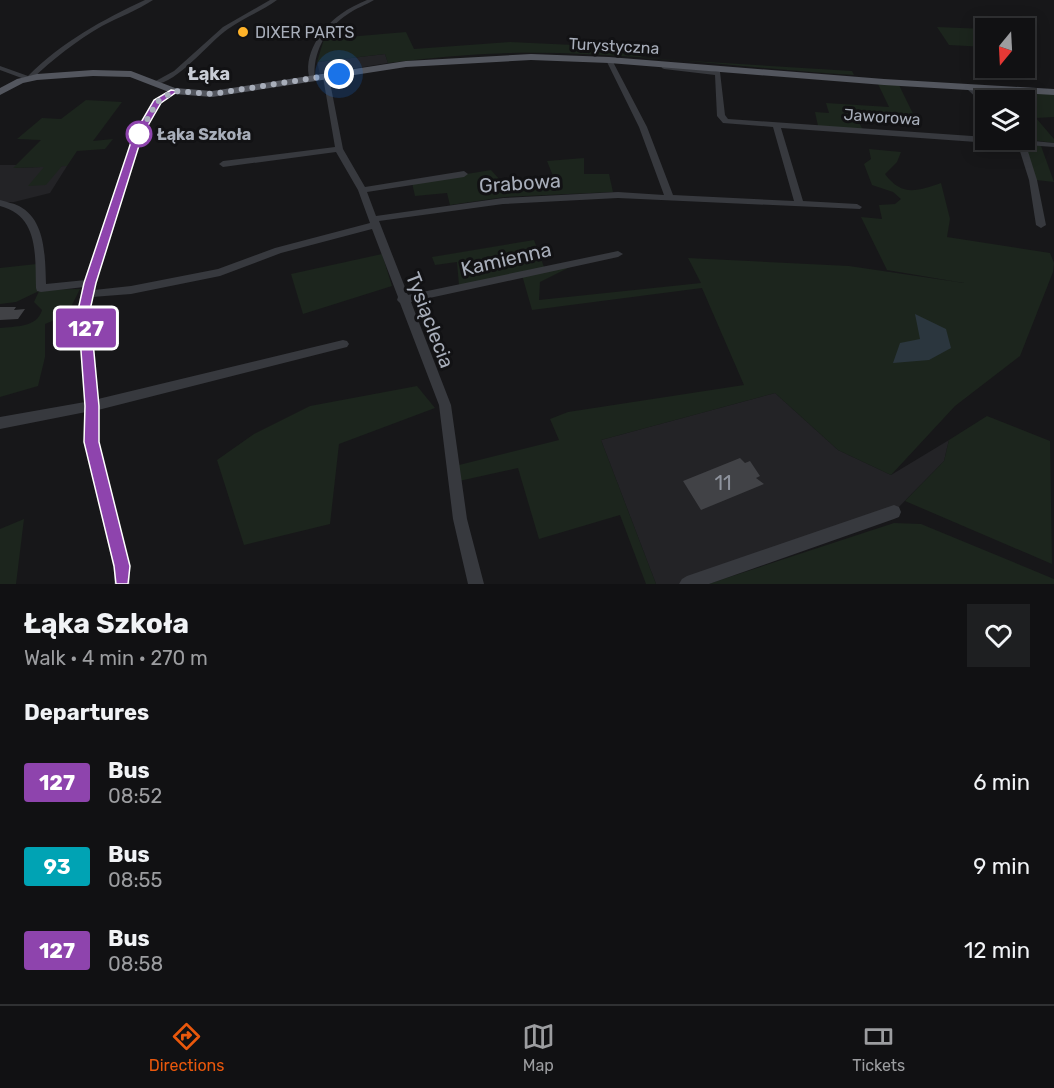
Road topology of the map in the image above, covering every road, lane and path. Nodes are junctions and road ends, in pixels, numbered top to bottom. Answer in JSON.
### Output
{"nodes":[{"id":1,"x":150,"y":0,"type":"edge"},
{"id":2,"x":274,"y":0,"type":"edge"},
{"id":3,"x":371,"y":0,"type":"edge"},
{"id":4,"x":609,"y":60,"type":"junction"},
{"id":5,"x":663,"y":64,"type":"junction"},
{"id":6,"x":0,"y":69,"type":"edge"},
{"id":7,"x":326,"y":77,"type":"junction"},
{"id":8,"x":29,"y":79,"type":"junction"},
{"id":9,"x":312,"y":79,"type":"junction"},
{"id":10,"x":156,"y":84,"type":"junction"},
{"id":11,"x":968,"y":87,"type":"junction"},
{"id":12,"x":174,"y":91,"type":"junction"},
{"id":13,"x":0,"y":92,"type":"edge"},
{"id":14,"x":1054,"y":92,"type":"edge"},
{"id":15,"x":975,"y":93,"type":"edge"},
{"id":16,"x":776,"y":125,"type":"junction"},
{"id":17,"x":975,"y":138,"type":"edge"},
{"id":18,"x":1035,"y":143,"type":"edge"},
{"id":19,"x":1054,"y":145,"type":"edge"},
{"id":20,"x":339,"y":149,"type":"junction"},
{"id":21,"x":1023,"y":150,"type":"edge"},
{"id":22,"x":223,"y":164,"type":"dead end"},
{"id":23,"x":464,"y":174,"type":"dead end"},
{"id":24,"x":362,"y":190,"type":"junction"},
{"id":25,"x":669,"y":196,"type":"junction"},
{"id":26,"x":0,"y":203,"type":"edge"},
{"id":27,"x":799,"y":204,"type":"junction"},
{"id":28,"x":857,"y":207,"type":"dead end"},
{"id":29,"x":374,"y":222,"type":"junction"},
{"id":30,"x":1041,"y":225,"type":"dead end"},
{"id":31,"x":618,"y":254,"type":"dead end"},
{"id":32,"x":89,"y":288,"type":"junction"},
{"id":33,"x":402,"y":300,"type":"junction"},
{"id":34,"x":344,"y":344,"type":"dead end"},
{"id":35,"x":92,"y":406,"type":"junction"},
{"id":36,"x":0,"y":423,"type":"edge"},
{"id":37,"x":894,"y":512,"type":"dead end"},
{"id":38,"x":122,"y":584,"type":"edge"},
{"id":39,"x":476,"y":584,"type":"edge"},
{"id":40,"x":687,"y":584,"type":"edge"}],
"edges":[{"from":1,"to":8,"type":"street"},
{"from":2,"to":10,"type":"street"},
{"from":3,"to":9,"type":"street"},
{"from":4,"to":5,"type":"main road","name":"Turystyczna"},
{"from":4,"to":7,"type":"main road","name":"Turystyczna"},
{"from":4,"to":25,"type":"street"},
{"from":5,"to":11,"type":"main road","name":"Turystyczna"},
{"from":5,"to":16,"type":"street","name":"Jaworowa"},
{"from":6,"to":8,"type":"street"},
{"from":7,"to":9,"type":"main road","name":"Turystyczna"},
{"from":7,"to":20,"type":"street","name":"Tysiąclecia"},
{"from":8,"to":10,"type":"main road"},
{"from":8,"to":13,"type":"main road"},
{"from":9,"to":12,"type":"main road","name":"Turystyczna"},
{"from":10,"to":12,"type":"main road","name":"Turystyczna"},
{"from":11,"to":14,"type":"main road","name":"Turystyczna"},
{"from":11,"to":15,"type":"street"},
{"from":12,"to":32,"type":"street"},
{"from":16,"to":17,"type":"street","name":"Jaworowa"},
{"from":16,"to":27,"type":"street"},
{"from":18,"to":19,"type":"street","name":"Jaworowa"},
{"from":20,"to":22,"type":"street"},
{"from":20,"to":24,"type":"street","name":"Tysiąclecia"},
{"from":21,"to":30,"type":"street"},
{"from":23,"to":24,"type":"street"},
{"from":24,"to":29,"type":"street","name":"Tysiąclecia"},
{"from":25,"to":27,"type":"street","name":"Grabowa"},
{"from":25,"to":29,"type":"street","name":"Grabowa"},
{"from":26,"to":32,"type":"street","name":"Grabowa"},
{"from":27,"to":28,"type":"street","name":"Grabowa"},
{"from":29,"to":32,"type":"street","name":"Grabowa"},
{"from":29,"to":33,"type":"street","name":"Tysiąclecia"},
{"from":31,"to":33,"type":"street","name":"Kamienna"},
{"from":32,"to":35,"type":"street"},
{"from":33,"to":39,"type":"street","name":"Tysiąclecia"},
{"from":34,"to":35,"type":"street"},
{"from":35,"to":36,"type":"street"},
{"from":35,"to":38,"type":"street"},
{"from":37,"to":40,"type":"street"}]}
